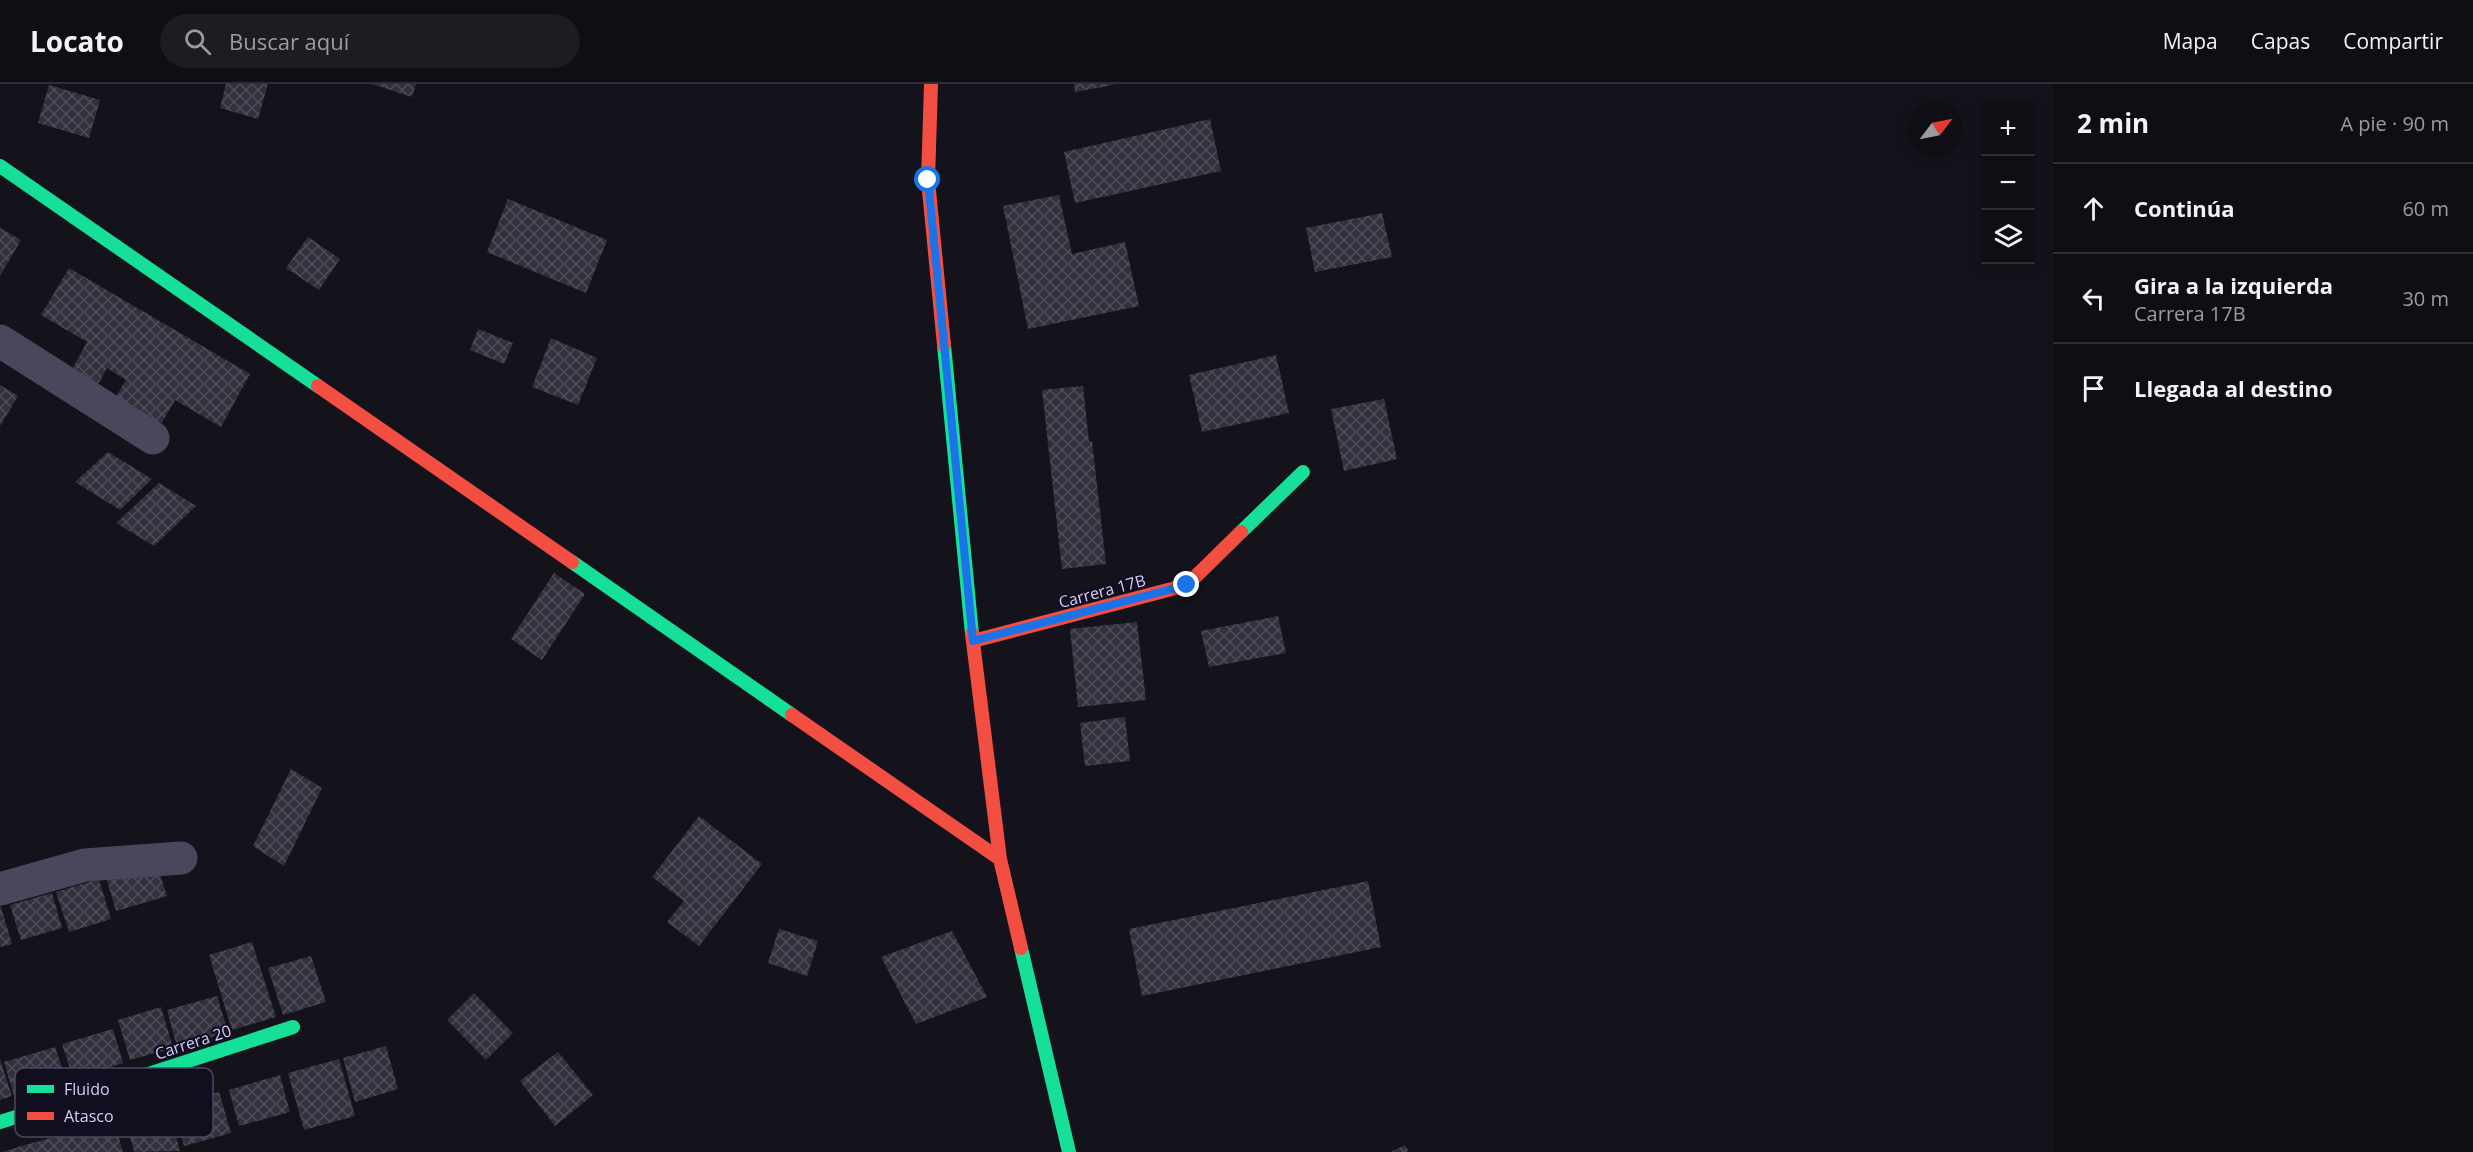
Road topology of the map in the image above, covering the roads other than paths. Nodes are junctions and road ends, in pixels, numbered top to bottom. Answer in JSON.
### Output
{"nodes":[{"id":1,"x":931,"y":84,"type":"edge"},
{"id":2,"x":0,"y":166,"type":"edge"},
{"id":3,"x":0,"y":341,"type":"edge"},
{"id":4,"x":153,"y":438,"type":"dead end"},
{"id":5,"x":1303,"y":472,"type":"dead end"},
{"id":6,"x":973,"y":641,"type":"junction"},
{"id":7,"x":181,"y":858,"type":"dead end"},
{"id":8,"x":1000,"y":859,"type":"junction"},
{"id":9,"x":0,"y":889,"type":"edge"},
{"id":10,"x":293,"y":1027,"type":"dead end"},
{"id":11,"x":167,"y":1068,"type":"edge"},
{"id":12,"x":15,"y":1117,"type":"edge"},
{"id":13,"x":0,"y":1122,"type":"edge"},
{"id":14,"x":1069,"y":1152,"type":"edge"}],
"edges":[{"from":1,"to":6,"type":"street"},
{"from":2,"to":8,"type":"street"},
{"from":3,"to":4,"type":"street"},
{"from":5,"to":6,"type":"street","name":"Carrera 17B"},
{"from":6,"to":8,"type":"street"},
{"from":7,"to":9,"type":"street"},
{"from":8,"to":14,"type":"street"},
{"from":10,"to":11,"type":"street","name":"Carrera 20"},
{"from":12,"to":13,"type":"street","name":"Carrera 20"}]}
